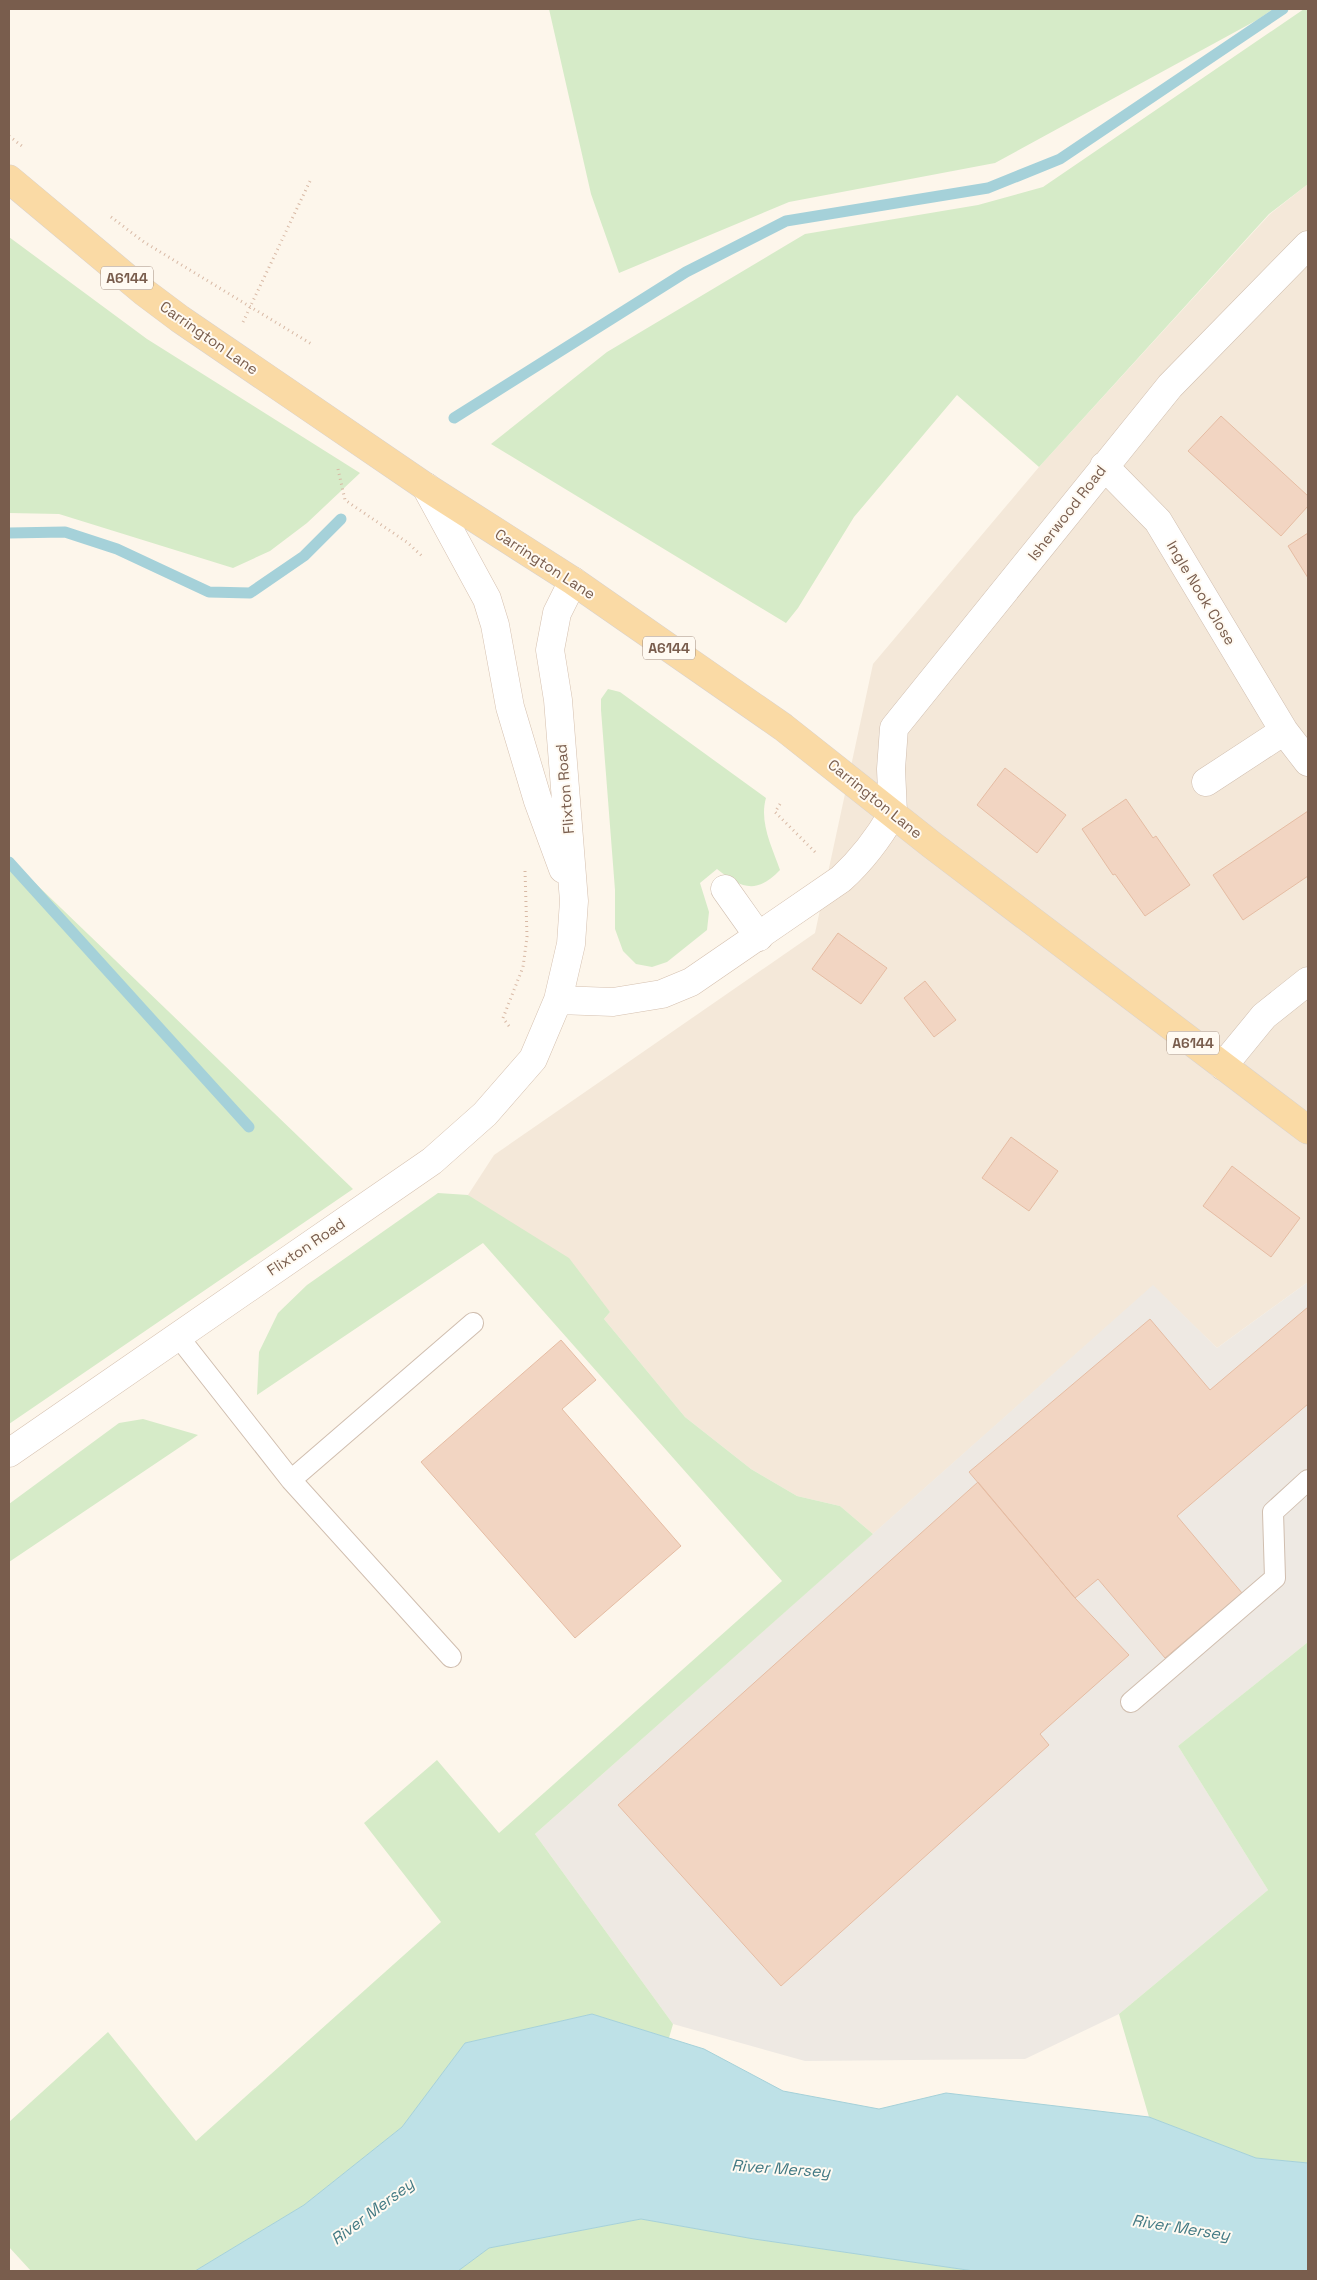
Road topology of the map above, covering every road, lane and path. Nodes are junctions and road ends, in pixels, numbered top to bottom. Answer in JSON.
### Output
{"nodes":[{"id":1,"x":9,"y":136,"type":"edge"},
{"id":2,"x":29,"y":153,"type":"dead end"},
{"id":3,"x":9,"y":180,"type":"edge"},
{"id":4,"x":310,"y":181,"type":"dead end"},
{"id":5,"x":105,"y":212,"type":"dead end"},
{"id":6,"x":1308,"y":245,"type":"edge"},
{"id":7,"x":251,"y":306,"type":"junction"},
{"id":8,"x":313,"y":345,"type":"dead end"},
{"id":9,"x":227,"y":351,"type":"junction"},
{"id":10,"x":329,"y":421,"type":"junction"},
{"id":11,"x":1104,"y":466,"type":"junction"},
{"id":12,"x":426,"y":487,"type":"junction"},
{"id":13,"x":427,"y":561,"type":"dead end"},
{"id":14,"x":572,"y":581,"type":"junction"},
{"id":15,"x":1284,"y":731,"type":"junction"},
{"id":16,"x":1308,"y":762,"type":"edge"},
{"id":17,"x":1206,"y":782,"type":"dead end"},
{"id":18,"x":780,"y":804,"type":"dead end"},
{"id":19,"x":893,"y":813,"type":"junction"},
{"id":20,"x":821,"y":858,"type":"dead end"},
{"id":21,"x":525,"y":867,"type":"dead end"},
{"id":22,"x":725,"y":889,"type":"dead end"},
{"id":23,"x":574,"y":901,"type":"junction"},
{"id":24,"x":759,"y":937,"type":"junction"},
{"id":25,"x":1308,"y":981,"type":"edge"},
{"id":26,"x":558,"y":1000,"type":"junction"},
{"id":27,"x":533,"y":1059,"type":"junction"},
{"id":28,"x":1223,"y":1066,"type":"junction"},
{"id":29,"x":1308,"y":1130,"type":"edge"},
{"id":30,"x":473,"y":1323,"type":"dead end"},
{"id":31,"x":177,"y":1336,"type":"junction"},
{"id":32,"x":9,"y":1453,"type":"edge"},
{"id":33,"x":291,"y":1480,"type":"junction"},
{"id":34,"x":1308,"y":1480,"type":"edge"},
{"id":35,"x":451,"y":1657,"type":"dead end"},
{"id":36,"x":1131,"y":1702,"type":"dead end"}],
"edges":[{"from":1,"to":2,"type":"path"},
{"from":3,"to":9,"type":"main road","name":"Carrington Lane","number":"A6144"},
{"from":4,"to":7,"type":"path"},
{"from":5,"to":7,"type":"path"},
{"from":6,"to":11,"type":"main road","name":"Isherwood Road"},
{"from":7,"to":8,"type":"path"},
{"from":7,"to":9,"type":"path"},
{"from":9,"to":10,"type":"main road","name":"Carrington Lane","number":"A6144"},
{"from":10,"to":12,"type":"main road","name":"Carrington Lane","number":"A6144"},
{"from":10,"to":13,"type":"path"},
{"from":11,"to":15,"type":"main road","name":"Ingle Nook Close"},
{"from":11,"to":19,"type":"main road","name":"Isherwood Road"},
{"from":12,"to":14,"type":"main road","name":"Carrington Lane","number":"A6144"},
{"from":12,"to":23,"type":"main road","number":"A6144"},
{"from":14,"to":19,"type":"main road","name":"Carrington Lane","number":"A6144"},
{"from":14,"to":23,"type":"main road","name":"Flixton Road"},
{"from":15,"to":16,"type":"main road","name":"Ingle Nook Close"},
{"from":15,"to":17,"type":"main road"},
{"from":18,"to":20,"type":"path"},
{"from":19,"to":24,"type":"main road"},
{"from":19,"to":28,"type":"main road","name":"Carrington Lane","number":"A6144"},
{"from":21,"to":27,"type":"path"},
{"from":22,"to":24,"type":"main road"},
{"from":23,"to":26,"type":"main road","name":"Flixton Road"},
{"from":24,"to":26,"type":"main road"},
{"from":25,"to":28,"type":"main road"},
{"from":26,"to":27,"type":"main road","name":"Flixton Road"},
{"from":27,"to":31,"type":"main road","name":"Flixton Road"},
{"from":28,"to":29,"type":"main road","number":"A6144"},
{"from":30,"to":33,"type":"lane"},
{"from":31,"to":32,"type":"main road","name":"Flixton Road"},
{"from":31,"to":33,"type":"lane"},
{"from":33,"to":35,"type":"lane"},
{"from":34,"to":36,"type":"lane"}]}
